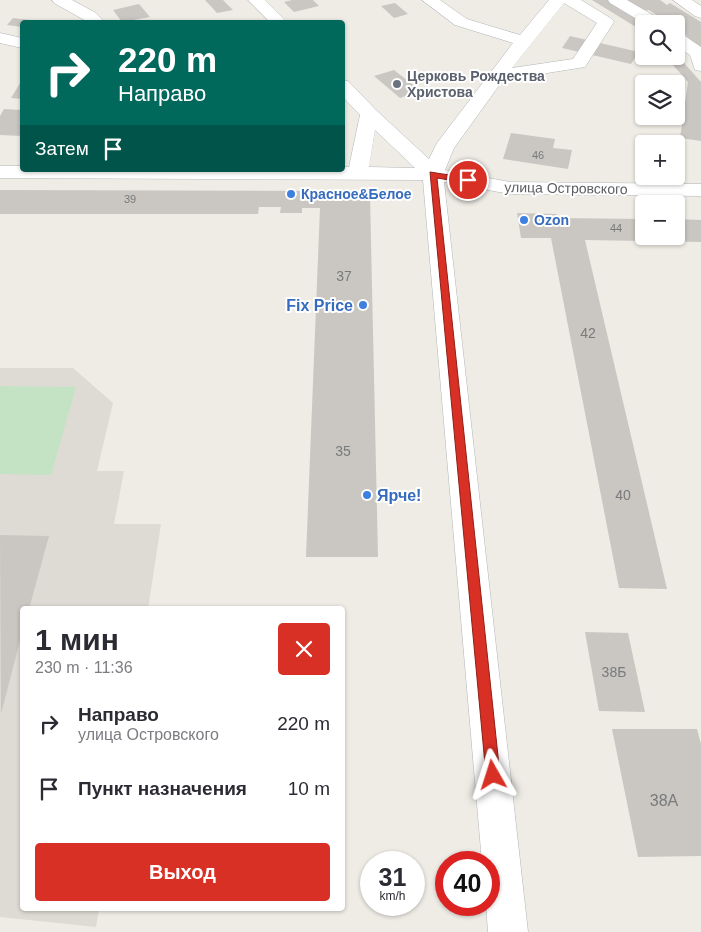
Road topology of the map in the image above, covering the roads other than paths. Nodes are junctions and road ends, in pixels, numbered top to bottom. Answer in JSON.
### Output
{"nodes":[{"id":1,"x":60,"y":0,"type":"edge"},
{"id":2,"x":256,"y":0,"type":"edge"},
{"id":3,"x":430,"y":0,"type":"edge"},
{"id":4,"x":558,"y":0,"type":"edge"},
{"id":5,"x":570,"y":0,"type":"edge"},
{"id":6,"x":616,"y":0,"type":"edge"},
{"id":7,"x":681,"y":0,"type":"edge"},
{"id":8,"x":701,"y":13,"type":"edge"},
{"id":9,"x":642,"y":15,"type":"edge"},
{"id":10,"x":95,"y":20,"type":"edge"},
{"id":11,"x":277,"y":20,"type":"edge"},
{"id":12,"x":0,"y":38,"type":"edge"},
{"id":13,"x":523,"y":41,"type":"junction"},
{"id":14,"x":20,"y":43,"type":"edge"},
{"id":15,"x":685,"y":45,"type":"edge"},
{"id":16,"x":701,"y":66,"type":"edge"},
{"id":17,"x":498,"y":74,"type":"junction"},
{"id":18,"x":345,"y":88,"type":"edge"},
{"id":19,"x":345,"y":110,"type":"edge"},
{"id":20,"x":369,"y":114,"type":"junction"},
{"id":21,"x":0,"y":172,"type":"edge"},
{"id":22,"x":358,"y":173,"type":"junction"},
{"id":23,"x":433,"y":174,"type":"junction"},
{"id":24,"x":701,"y":190,"type":"edge"},
{"id":25,"x":508,"y":932,"type":"edge"}],
"edges":[{"from":1,"to":10,"type":"street"},
{"from":2,"to":11,"type":"street"},
{"from":3,"to":13,"type":"street"},
{"from":4,"to":13,"type":"street"},
{"from":5,"to":17,"type":"street"},
{"from":6,"to":9,"type":"street"},
{"from":7,"to":8,"type":"street"},
{"from":12,"to":14,"type":"street"},
{"from":13,"to":17,"type":"street"},
{"from":15,"to":16,"type":"street"},
{"from":17,"to":23,"type":"street"},
{"from":18,"to":20,"type":"street"},
{"from":19,"to":20,"type":"street"},
{"from":20,"to":22,"type":"street"},
{"from":20,"to":23,"type":"street"},
{"from":21,"to":22,"type":"street","name":"улица Островского"},
{"from":22,"to":23,"type":"street","name":"улица Островского"},
{"from":23,"to":24,"type":"street","name":"улица Островского"},
{"from":23,"to":25,"type":"street"}]}
